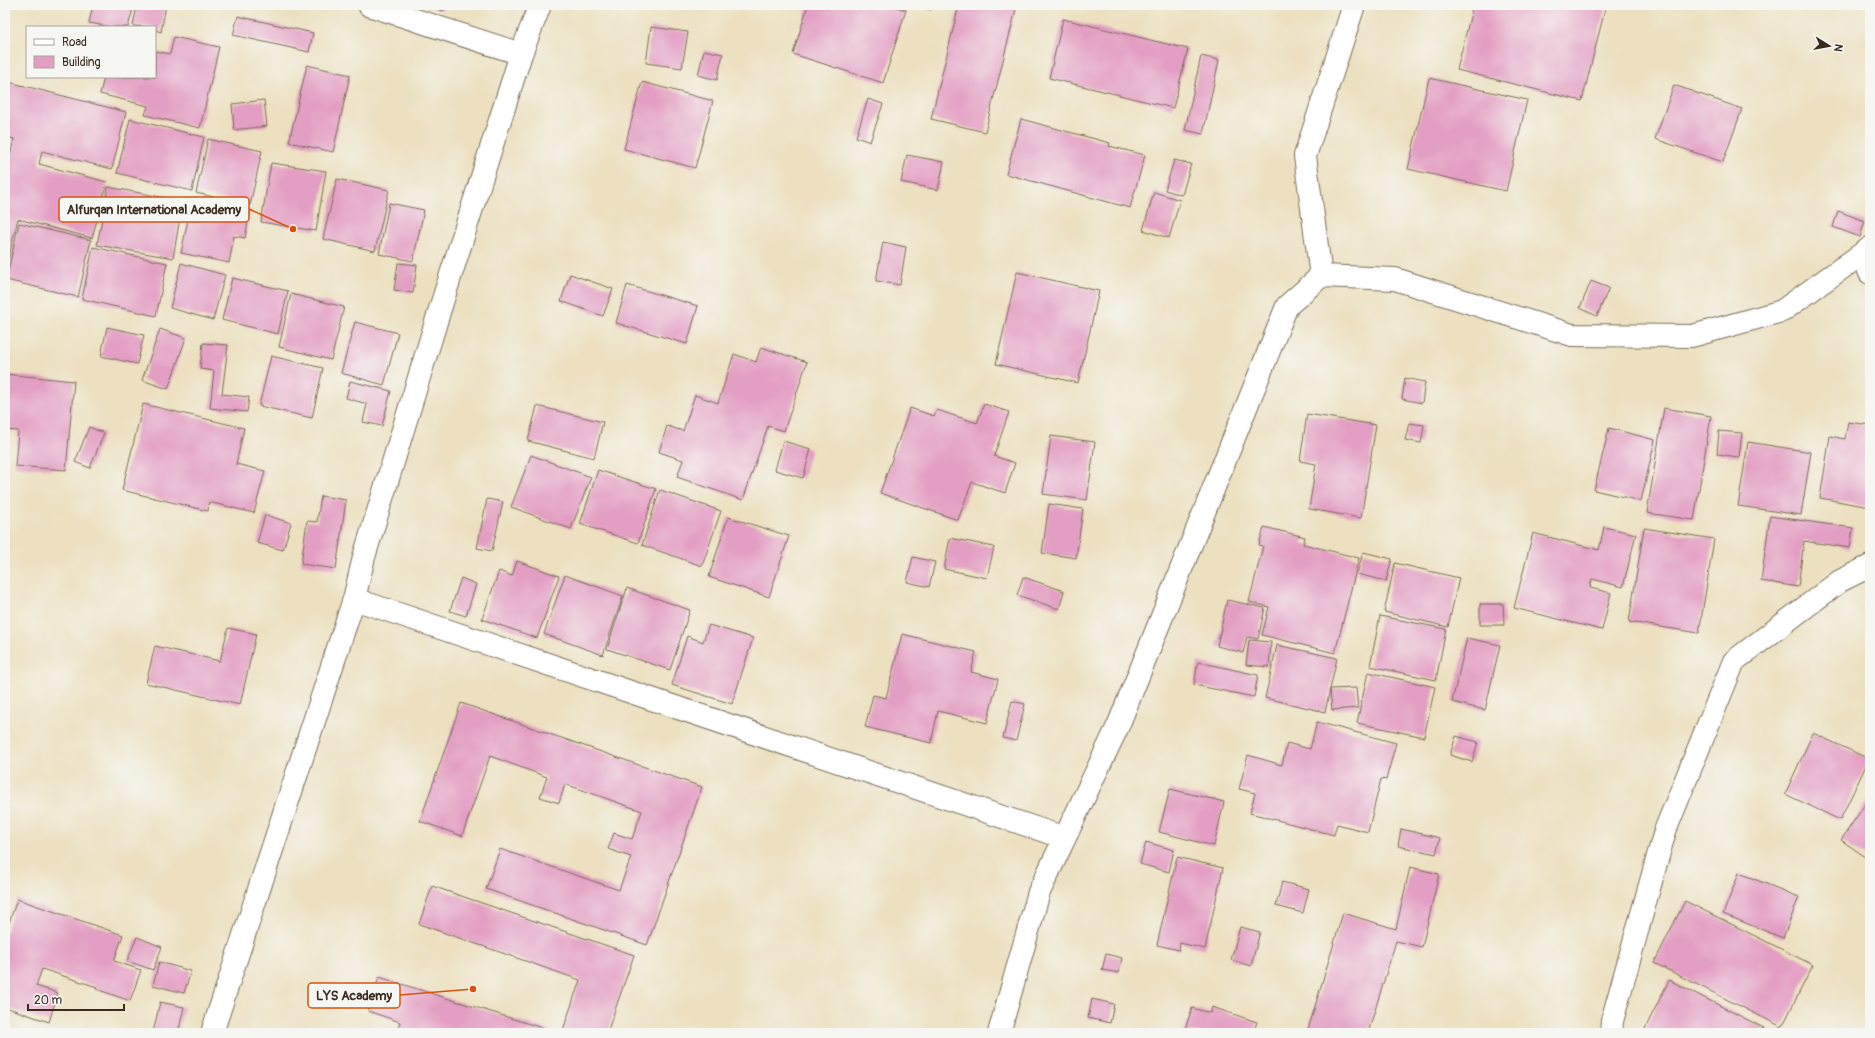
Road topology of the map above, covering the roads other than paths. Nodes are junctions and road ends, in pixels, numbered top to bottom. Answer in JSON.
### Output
{"nodes":[{"id":1,"x":369,"y":5,"type":"edge"},
{"id":2,"x":540,"y":5,"type":"edge"},
{"id":3,"x":1354,"y":5,"type":"edge"},
{"id":4,"x":520,"y":54,"type":"junction"},
{"id":5,"x":1867,"y":258,"type":"edge"},
{"id":6,"x":1322,"y":276,"type":"junction"},
{"id":7,"x":1870,"y":566,"type":"edge"},
{"id":8,"x":354,"y":599,"type":"junction"},
{"id":9,"x":1065,"y":838,"type":"junction"},
{"id":10,"x":212,"y":1033,"type":"edge"},
{"id":11,"x":999,"y":1033,"type":"edge"},
{"id":12,"x":1611,"y":1033,"type":"edge"}],
"edges":[{"from":1,"to":4,"type":"street"},
{"from":2,"to":4,"type":"street"},
{"from":3,"to":6,"type":"street"},
{"from":4,"to":8,"type":"street"},
{"from":5,"to":6,"type":"street"},
{"from":6,"to":9,"type":"street"},
{"from":7,"to":12,"type":"street"},
{"from":8,"to":9,"type":"street"},
{"from":8,"to":10,"type":"street"},
{"from":9,"to":11,"type":"street"}]}
